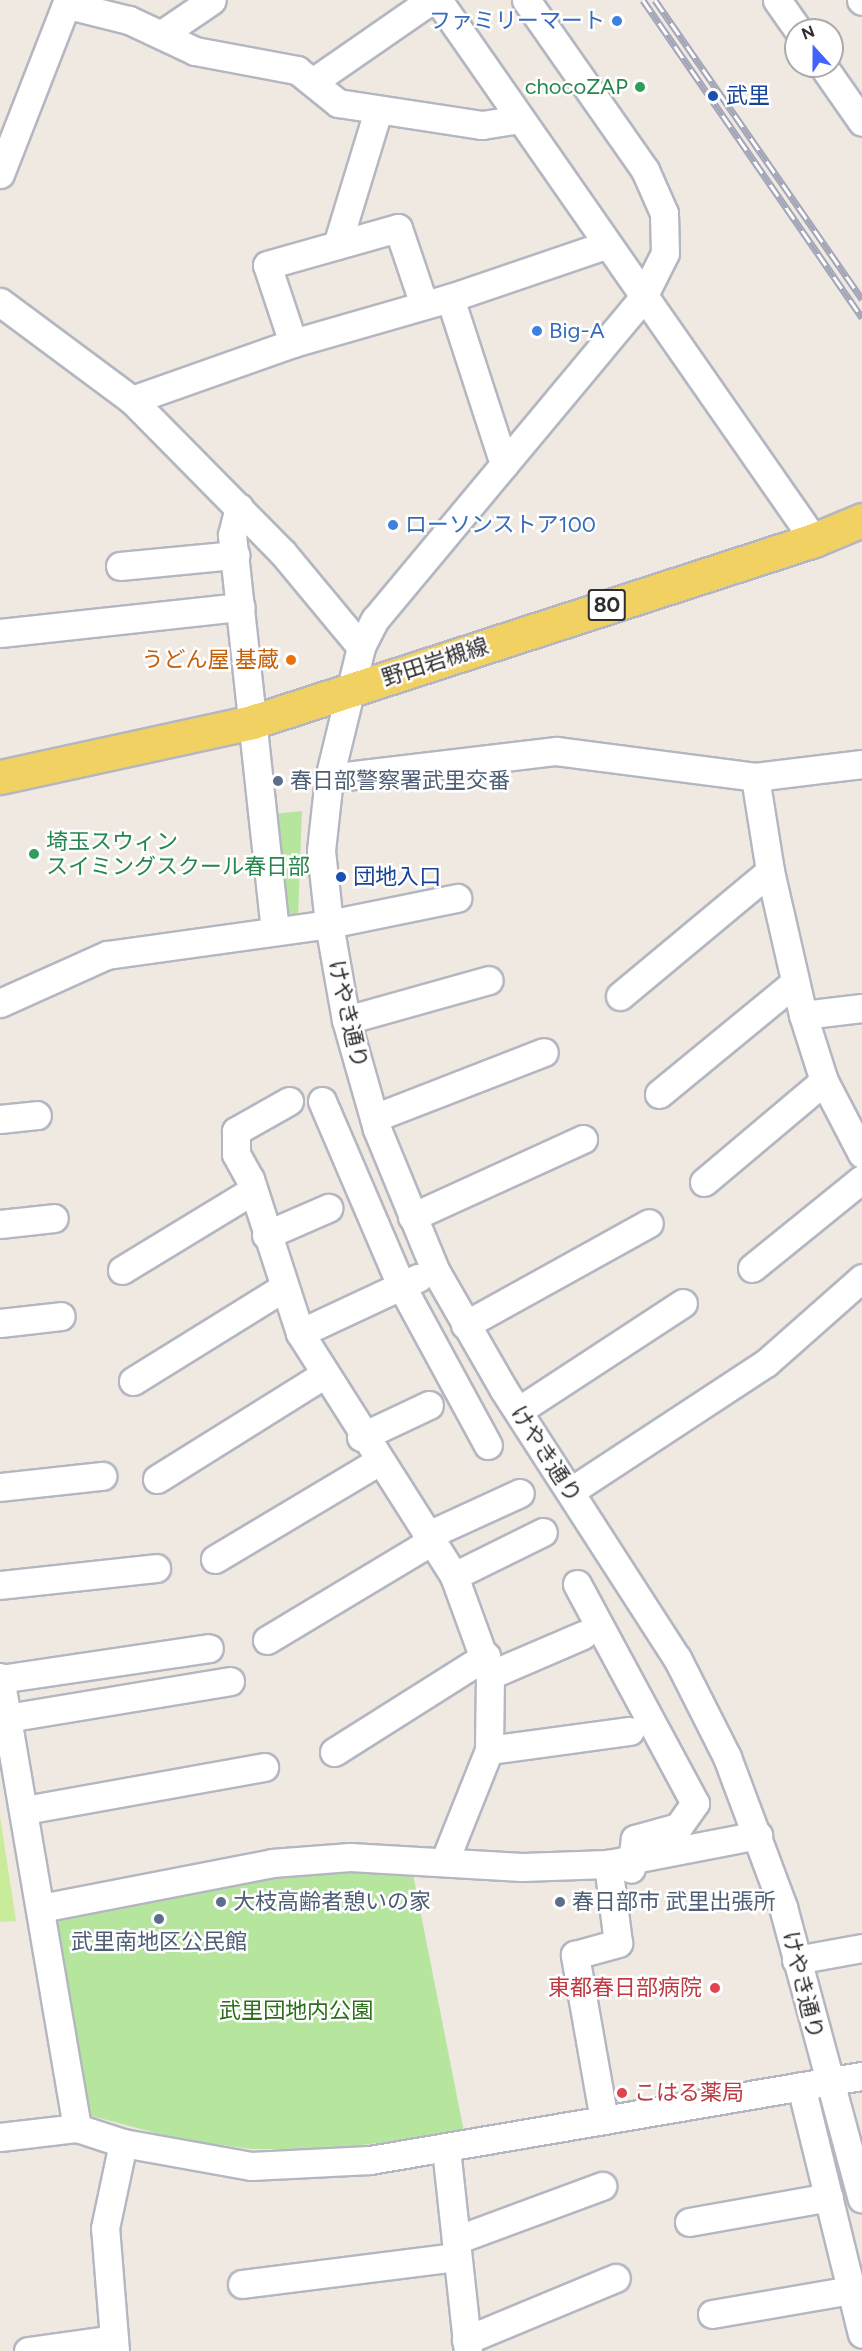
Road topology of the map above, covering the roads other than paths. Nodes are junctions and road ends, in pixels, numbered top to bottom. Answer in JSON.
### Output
{"nodes":[{"id":1,"x":212,"y":0,"type":"edge"},
{"id":2,"x":431,"y":0,"type":"edge"},
{"id":3,"x":438,"y":0,"type":"edge"},
{"id":4,"x":526,"y":0,"type":"edge"},
{"id":5,"x":777,"y":0,"type":"edge"},
{"id":6,"x":68,"y":2,"type":"edge"},
{"id":7,"x":790,"y":18,"type":"edge"},
{"id":8,"x":162,"y":34,"type":"junction"},
{"id":9,"x":831,"y":78,"type":"edge"},
{"id":10,"x":314,"y":81,"type":"junction"},
{"id":11,"x":378,"y":111,"type":"junction"},
{"id":12,"x":519,"y":119,"type":"junction"},
{"id":13,"x":862,"y":123,"type":"edge"},
{"id":14,"x":0,"y":174,"type":"edge"},
{"id":15,"x":337,"y":245,"type":"junction"},
{"id":16,"x":606,"y":245,"type":"junction"},
{"id":17,"x":450,"y":298,"type":"junction"},
{"id":18,"x":642,"y":299,"type":"junction"},
{"id":19,"x":0,"y":302,"type":"edge"},
{"id":20,"x":424,"y":305,"type":"junction"},
{"id":21,"x":293,"y":343,"type":"junction"},
{"id":22,"x":132,"y":400,"type":"junction"},
{"id":23,"x":504,"y":464,"type":"junction"},
{"id":24,"x":239,"y":507,"type":"junction"},
{"id":25,"x":862,"y":520,"type":"edge"},
{"id":26,"x":814,"y":540,"type":"junction"},
{"id":27,"x":235,"y":555,"type":"junction"},
{"id":28,"x":120,"y":566,"type":"dead end"},
{"id":29,"x":241,"y":607,"type":"junction"},
{"id":30,"x":0,"y":633,"type":"edge"},
{"id":31,"x":361,"y":647,"type":"junction"},
{"id":32,"x":351,"y":690,"type":"junction"},
{"id":33,"x":252,"y":722,"type":"junction"},
{"id":34,"x":862,"y":764,"type":"edge"},
{"id":35,"x":0,"y":777,"type":"edge"},
{"id":36,"x":755,"y":777,"type":"junction"},
{"id":37,"x":329,"y":778,"type":"junction"},
{"id":38,"x":770,"y":871,"type":"junction"},
{"id":39,"x":457,"y":898,"type":"dead end"},
{"id":40,"x":329,"y":924,"type":"junction"},
{"id":41,"x":275,"y":930,"type":"junction"},
{"id":42,"x":489,"y":980,"type":"dead end"},
{"id":43,"x":794,"y":983,"type":"junction"},
{"id":44,"x":620,"y":996,"type":"dead end"},
{"id":45,"x":0,"y":1003,"type":"edge"},
{"id":46,"x":862,"y":1008,"type":"edge"},
{"id":47,"x":803,"y":1015,"type":"junction"},
{"id":48,"x":345,"y":1020,"type":"junction"},
{"id":49,"x":544,"y":1052,"type":"dead end"},
{"id":50,"x":824,"y":1081,"type":"junction"},
{"id":51,"x":660,"y":1094,"type":"dead end"},
{"id":52,"x":289,"y":1101,"type":"dead end"},
{"id":53,"x":322,"y":1101,"type":"dead end"},
{"id":54,"x":849,"y":1108,"type":"edge"},
{"id":55,"x":37,"y":1115,"type":"dead end"},
{"id":56,"x":374,"y":1118,"type":"junction"},
{"id":57,"x":0,"y":1119,"type":"edge"},
{"id":58,"x":583,"y":1139,"type":"dead end"},
{"id":59,"x":862,"y":1154,"type":"edge"},
{"id":60,"x":862,"y":1179,"type":"edge"},
{"id":61,"x":704,"y":1182,"type":"dead end"},
{"id":62,"x":252,"y":1191,"type":"junction"},
{"id":63,"x":328,"y":1208,"type":"dead end"},
{"id":64,"x":412,"y":1217,"type":"junction"},
{"id":65,"x":54,"y":1218,"type":"dead end"},
{"id":66,"x":649,"y":1223,"type":"dead end"},
{"id":67,"x":0,"y":1224,"type":"edge"},
{"id":68,"x":266,"y":1235,"type":"junction"},
{"id":69,"x":752,"y":1268,"type":"dead end"},
{"id":70,"x":122,"y":1270,"type":"dead end"},
{"id":71,"x":435,"y":1270,"type":"junction"},
{"id":72,"x":862,"y":1278,"type":"edge"},
{"id":73,"x":402,"y":1285,"type":"junction"},
{"id":74,"x":283,"y":1288,"type":"junction"},
{"id":75,"x":683,"y":1303,"type":"dead end"},
{"id":76,"x":61,"y":1316,"type":"dead end"},
{"id":77,"x":0,"y":1323,"type":"edge"},
{"id":78,"x":465,"y":1324,"type":"junction"},
{"id":79,"x":300,"y":1333,"type":"junction"},
{"id":80,"x":322,"y":1376,"type":"junction"},
{"id":81,"x":133,"y":1381,"type":"dead end"},
{"id":82,"x":429,"y":1405,"type":"dead end"},
{"id":83,"x":518,"y":1411,"type":"junction"},
{"id":84,"x":361,"y":1437,"type":"junction"},
{"id":85,"x":488,"y":1445,"type":"dead end"},
{"id":86,"x":378,"y":1462,"type":"junction"},
{"id":87,"x":102,"y":1476,"type":"dead end"},
{"id":88,"x":157,"y":1479,"type":"dead end"},
{"id":89,"x":0,"y":1487,"type":"edge"},
{"id":90,"x":571,"y":1491,"type":"junction"},
{"id":91,"x":520,"y":1493,"type":"dead end"},
{"id":92,"x":543,"y":1532,"type":"dead end"},
{"id":93,"x":428,"y":1539,"type":"junction"},
{"id":94,"x":215,"y":1559,"type":"dead end"},
{"id":95,"x":156,"y":1568,"type":"dead end"},
{"id":96,"x":454,"y":1576,"type":"junction"},
{"id":97,"x":577,"y":1584,"type":"dead end"},
{"id":98,"x":0,"y":1585,"type":"edge"},
{"id":99,"x":583,"y":1635,"type":"dead end"},
{"id":100,"x":267,"y":1641,"type":"dead end"},
{"id":101,"x":209,"y":1648,"type":"dead end"},
{"id":102,"x":488,"y":1666,"type":"junction"},
{"id":103,"x":0,"y":1678,"type":"edge"},
{"id":104,"x":230,"y":1681,"type":"dead end"},
{"id":105,"x":7,"y":1718,"type":"junction"},
{"id":106,"x":630,"y":1731,"type":"dead end"},
{"id":107,"x":489,"y":1750,"type":"junction"},
{"id":108,"x":334,"y":1752,"type":"dead end"},
{"id":109,"x":264,"y":1767,"type":"dead end"},
{"id":110,"x":25,"y":1810,"type":"junction"},
{"id":111,"x":758,"y":1834,"type":"junction"},
{"id":112,"x":445,"y":1860,"type":"junction"},
{"id":113,"x":623,"y":1866,"type":"junction"},
{"id":114,"x":41,"y":1908,"type":"junction"},
{"id":115,"x":862,"y":1948,"type":"edge"},
{"id":116,"x":839,"y":1964,"type":"dead end"},
{"id":117,"x":798,"y":1966,"type":"junction"},
{"id":118,"x":862,"y":2076,"type":"edge"},
{"id":119,"x":814,"y":2084,"type":"junction"},
{"id":120,"x":604,"y":2120,"type":"junction"},
{"id":121,"x":77,"y":2128,"type":"junction"},
{"id":122,"x":0,"y":2137,"type":"edge"},
{"id":123,"x":123,"y":2143,"type":"junction"},
{"id":124,"x":446,"y":2149,"type":"junction"},
{"id":125,"x":602,"y":2186,"type":"dead end"},
{"id":126,"x":829,"y":2197,"type":"junction"},
{"id":127,"x":862,"y":2199,"type":"edge"},
{"id":128,"x":688,"y":2222,"type":"dead end"},
{"id":129,"x":456,"y":2249,"type":"junction"},
{"id":130,"x":616,"y":2278,"type":"dead end"},
{"id":131,"x":242,"y":2284,"type":"dead end"},
{"id":132,"x":850,"y":2290,"type":"junction"},
{"id":133,"x":712,"y":2314,"type":"dead end"},
{"id":134,"x":862,"y":2334,"type":"edge"},
{"id":135,"x":115,"y":2345,"type":"edge"},
{"id":136,"x":467,"y":2346,"type":"edge"},
{"id":137,"x":28,"y":2351,"type":"edge"}],
"edges":[{"from":1,"to":8,"type":"street"},
{"from":2,"to":10,"type":"street"},
{"from":3,"to":12,"type":"street"},
{"from":4,"to":18,"type":"street","name":"けやき通り"},
{"from":5,"to":7,"type":"street"},
{"from":6,"to":8,"type":"street"},
{"from":6,"to":14,"type":"street"},
{"from":8,"to":10,"type":"street"},
{"from":9,"to":13,"type":"street"},
{"from":10,"to":11,"type":"street"},
{"from":11,"to":12,"type":"street"},
{"from":11,"to":15,"type":"street"},
{"from":12,"to":16,"type":"street"},
{"from":15,"to":20,"type":"street"},
{"from":15,"to":21,"type":"street"},
{"from":16,"to":17,"type":"street"},
{"from":16,"to":18,"type":"street"},
{"from":17,"to":20,"type":"street"},
{"from":17,"to":23,"type":"street"},
{"from":18,"to":23,"type":"street","name":"けやき通り"},
{"from":18,"to":26,"type":"street"},
{"from":19,"to":22,"type":"street"},
{"from":20,"to":21,"type":"street"},
{"from":21,"to":22,"type":"street"},
{"from":22,"to":24,"type":"street"},
{"from":23,"to":31,"type":"street","name":"けやき通り"},
{"from":24,"to":27,"type":"street"},
{"from":24,"to":31,"type":"street"},
{"from":25,"to":26,"type":"main road","name":"野田岩槻線","number":"80"},
{"from":26,"to":32,"type":"main road","name":"野田岩槻線","number":"80"},
{"from":27,"to":28,"type":"street"},
{"from":27,"to":29,"type":"street"},
{"from":29,"to":30,"type":"street"},
{"from":29,"to":33,"type":"street"},
{"from":31,"to":32,"type":"street","name":"けやき通り"},
{"from":32,"to":33,"type":"main road","name":"野田岩槻線","number":"80"},
{"from":32,"to":37,"type":"street","name":"けやき通り"},
{"from":33,"to":35,"type":"main road","name":"野田岩槻線","number":"80"},
{"from":33,"to":41,"type":"street"},
{"from":34,"to":36,"type":"street"},
{"from":36,"to":37,"type":"street"},
{"from":36,"to":38,"type":"street"},
{"from":37,"to":40,"type":"street","name":"けやき通り"},
{"from":38,"to":43,"type":"street"},
{"from":38,"to":44,"type":"street"},
{"from":39,"to":40,"type":"street"},
{"from":40,"to":41,"type":"street"},
{"from":40,"to":48,"type":"street","name":"けやき通り"},
{"from":41,"to":45,"type":"street"},
{"from":42,"to":48,"type":"street"},
{"from":43,"to":47,"type":"street"},
{"from":43,"to":51,"type":"street"},
{"from":46,"to":47,"type":"street"},
{"from":47,"to":50,"type":"street"},
{"from":48,"to":56,"type":"street","name":"けやき通り"},
{"from":49,"to":56,"type":"street"},
{"from":50,"to":54,"type":"street"},
{"from":50,"to":61,"type":"street"},
{"from":52,"to":62,"type":"street"},
{"from":53,"to":73,"type":"street"},
{"from":54,"to":59,"type":"street"},
{"from":55,"to":57,"type":"street"},
{"from":56,"to":64,"type":"street","name":"けやき通り"},
{"from":58,"to":64,"type":"street"},
{"from":60,"to":69,"type":"street"},
{"from":62,"to":68,"type":"street"},
{"from":62,"to":70,"type":"street"},
{"from":63,"to":68,"type":"street"},
{"from":64,"to":71,"type":"street","name":"けやき通り"},
{"from":65,"to":67,"type":"street"},
{"from":66,"to":78,"type":"street"},
{"from":68,"to":74,"type":"street"},
{"from":71,"to":73,"type":"street"},
{"from":71,"to":78,"type":"street","name":"けやき通り"},
{"from":72,"to":90,"type":"street"},
{"from":73,"to":79,"type":"street"},
{"from":73,"to":85,"type":"street"},
{"from":74,"to":79,"type":"street"},
{"from":74,"to":81,"type":"street"},
{"from":75,"to":83,"type":"street"},
{"from":76,"to":77,"type":"street"},
{"from":78,"to":83,"type":"street","name":"けやき通り"},
{"from":79,"to":80,"type":"street"},
{"from":80,"to":84,"type":"street"},
{"from":80,"to":88,"type":"street"},
{"from":82,"to":84,"type":"street"},
{"from":83,"to":90,"type":"street","name":"けやき通り"},
{"from":84,"to":86,"type":"street"},
{"from":86,"to":93,"type":"street"},
{"from":86,"to":94,"type":"street"},
{"from":87,"to":89,"type":"street"},
{"from":90,"to":111,"type":"street","name":"けやき通り"},
{"from":91,"to":93,"type":"street"},
{"from":92,"to":96,"type":"street"},
{"from":93,"to":96,"type":"street"},
{"from":93,"to":100,"type":"street"},
{"from":95,"to":98,"type":"street"},
{"from":96,"to":102,"type":"street"},
{"from":97,"to":113,"type":"street"},
{"from":99,"to":102,"type":"street"},
{"from":101,"to":103,"type":"street"},
{"from":102,"to":107,"type":"street"},
{"from":102,"to":108,"type":"street"},
{"from":103,"to":105,"type":"street"},
{"from":104,"to":105,"type":"street"},
{"from":105,"to":110,"type":"street"},
{"from":106,"to":107,"type":"street"},
{"from":107,"to":112,"type":"street"},
{"from":109,"to":110,"type":"street"},
{"from":110,"to":114,"type":"street"},
{"from":111,"to":113,"type":"street"},
{"from":111,"to":117,"type":"street","name":"けやき通り"},
{"from":112,"to":113,"type":"street"},
{"from":112,"to":114,"type":"street"},
{"from":113,"to":120,"type":"street"},
{"from":114,"to":121,"type":"street"},
{"from":115,"to":117,"type":"street"},
{"from":116,"to":117,"type":"street"},
{"from":117,"to":119,"type":"street","name":"けやき通り"},
{"from":118,"to":119,"type":"street"},
{"from":119,"to":120,"type":"street"},
{"from":119,"to":126,"type":"street"},
{"from":119,"to":127,"type":"street","name":"けやき通り"},
{"from":120,"to":124,"type":"street"},
{"from":121,"to":122,"type":"street"},
{"from":121,"to":123,"type":"street"},
{"from":123,"to":124,"type":"street"},
{"from":123,"to":135,"type":"street"},
{"from":124,"to":129,"type":"street"},
{"from":125,"to":129,"type":"street"},
{"from":126,"to":128,"type":"street"},
{"from":126,"to":132,"type":"street"},
{"from":129,"to":131,"type":"street"},
{"from":129,"to":136,"type":"street"},
{"from":130,"to":136,"type":"street"},
{"from":132,"to":133,"type":"street"},
{"from":132,"to":134,"type":"street"},
{"from":135,"to":137,"type":"street"}]}
